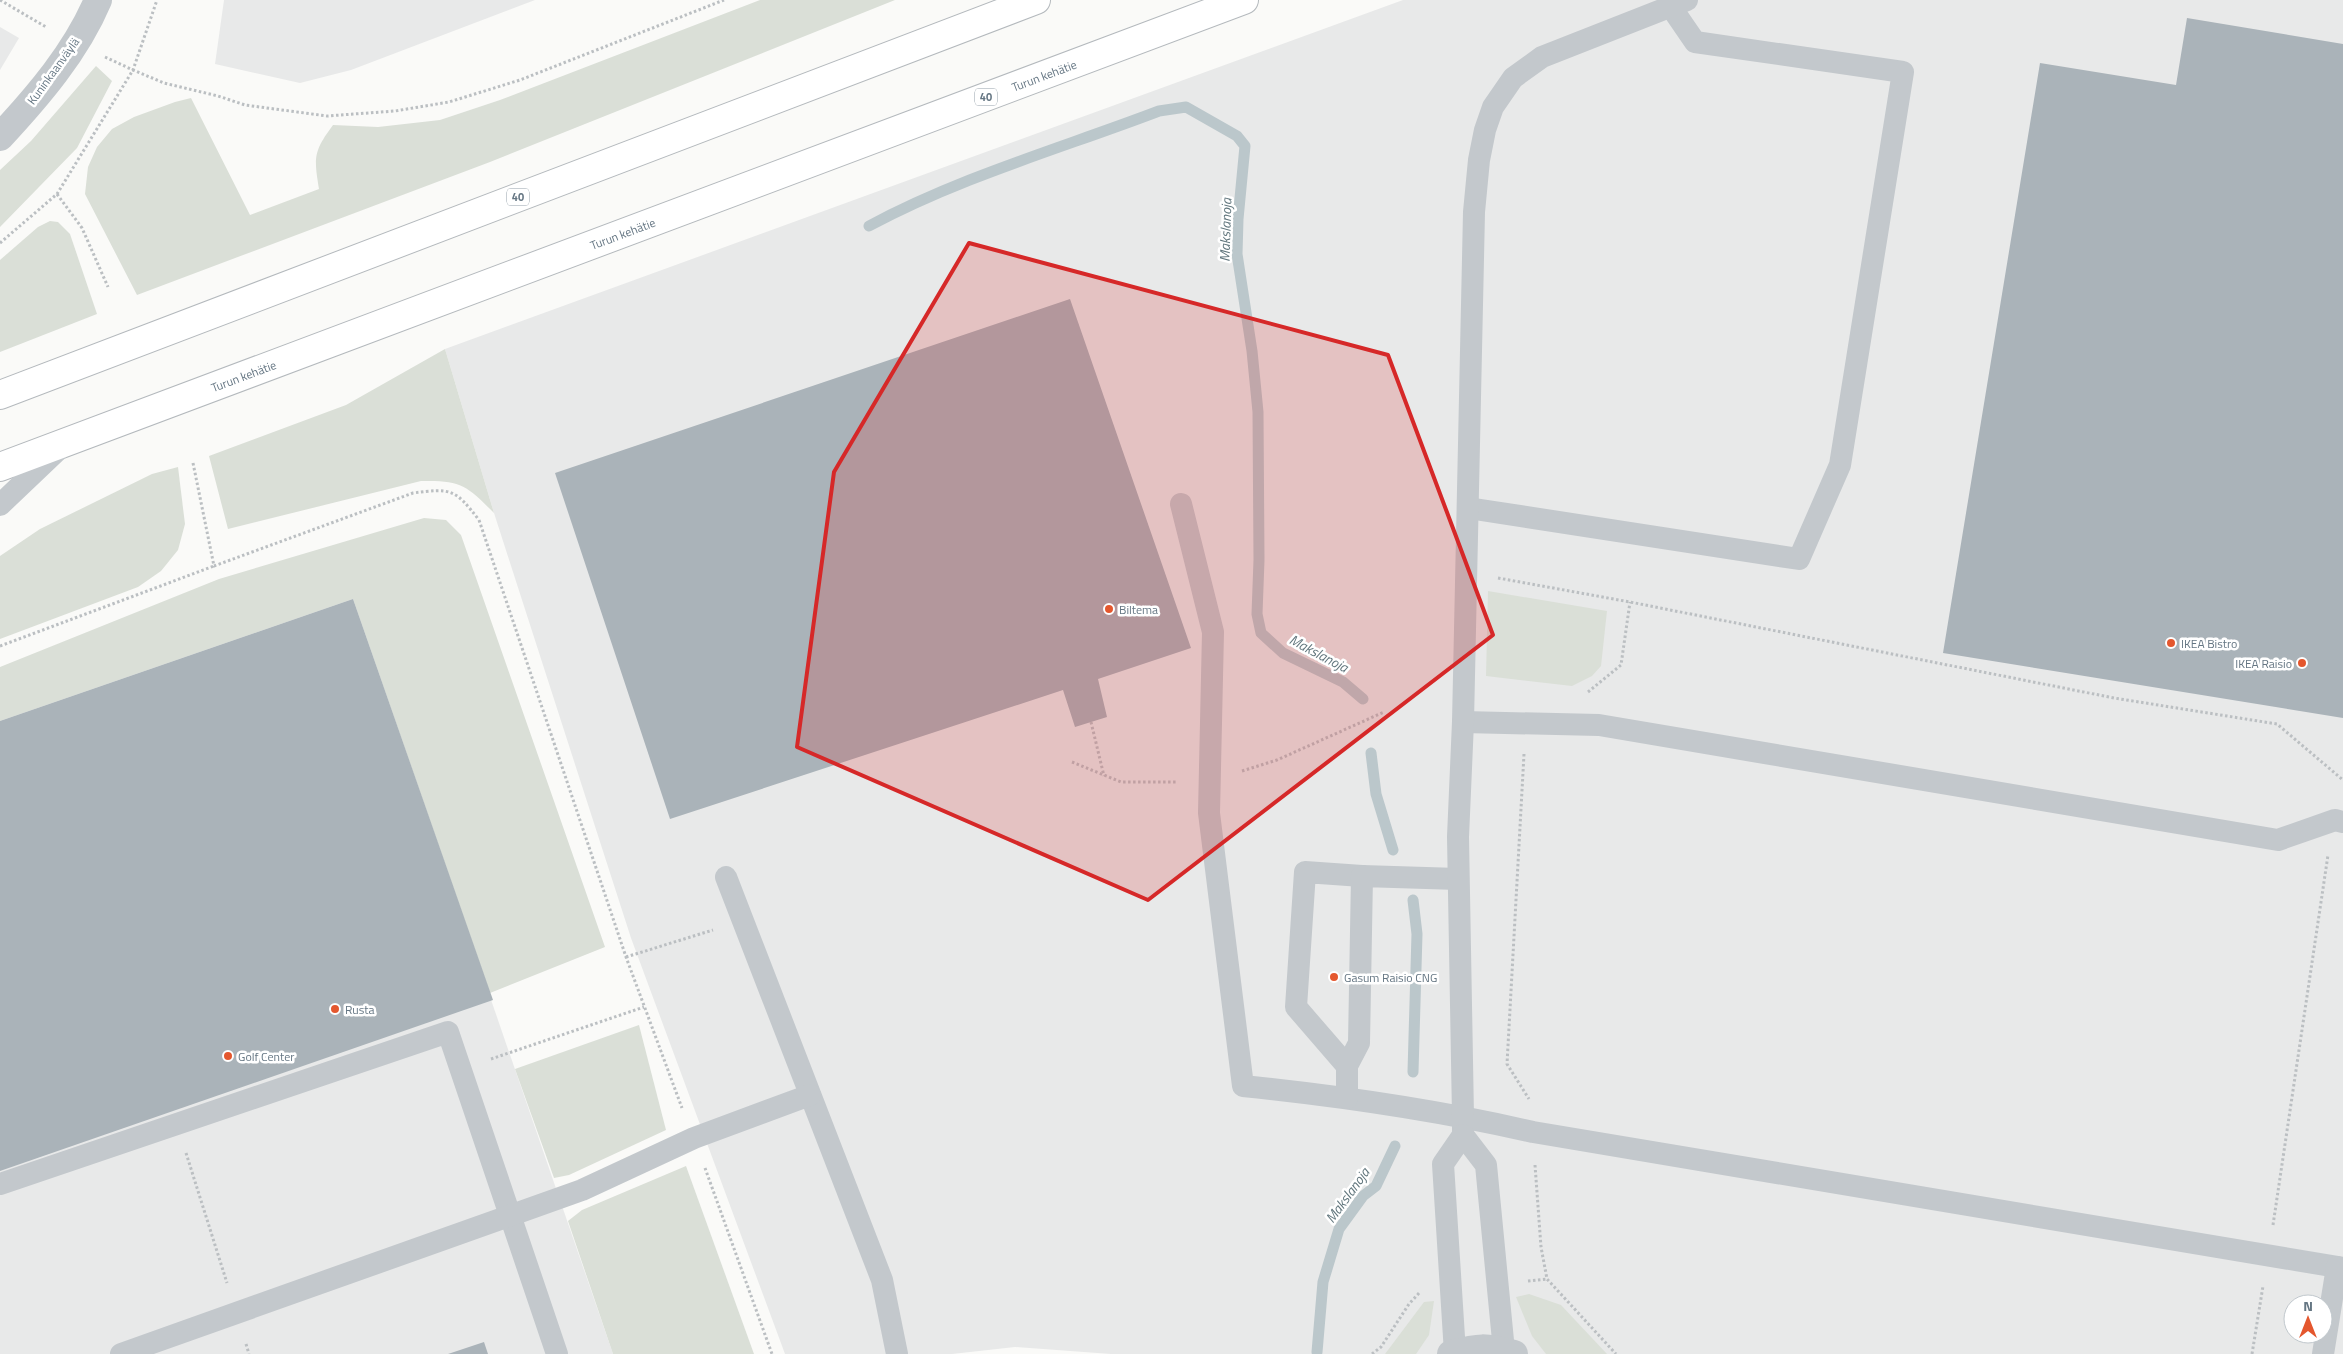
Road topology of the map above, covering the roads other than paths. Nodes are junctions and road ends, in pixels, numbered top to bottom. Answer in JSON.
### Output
{"nodes":[{"id":1,"x":98,"y":0,"type":"edge"},
{"id":2,"x":1036,"y":0,"type":"edge"},
{"id":3,"x":1244,"y":0,"type":"edge"},
{"id":4,"x":1679,"y":3,"type":"edge"},
{"id":5,"x":0,"y":136,"type":"edge"},
{"id":6,"x":0,"y":395,"type":"edge"},
{"id":7,"x":67,"y":441,"type":"junction"},
{"id":8,"x":0,"y":467,"type":"edge"},
{"id":9,"x":1181,"y":504,"type":"dead end"},
{"id":10,"x":0,"y":505,"type":"edge"},
{"id":11,"x":1468,"y":508,"type":"junction"},
{"id":12,"x":1463,"y":722,"type":"junction"},
{"id":13,"x":2343,"y":822,"type":"edge"},
{"id":14,"x":1362,"y":876,"type":"junction"},
{"id":15,"x":726,"y":878,"type":"dead end"},
{"id":16,"x":1458,"y":879,"type":"junction"},
{"id":17,"x":1347,"y":1066,"type":"junction"},
{"id":18,"x":810,"y":1095,"type":"junction"},
{"id":19,"x":1347,"y":1098,"type":"junction"},
{"id":20,"x":1463,"y":1126,"type":"junction"},
{"id":21,"x":0,"y":1184,"type":"edge"},
{"id":22,"x":511,"y":1217,"type":"junction"},
{"id":23,"x":2340,"y":1267,"type":"edge"},
{"id":24,"x":1509,"y":1353,"type":"edge"},
{"id":25,"x":122,"y":1354,"type":"edge"},
{"id":26,"x":558,"y":1354,"type":"edge"},
{"id":27,"x":897,"y":1354,"type":"edge"},
{"id":28,"x":1453,"y":1354,"type":"edge"},
{"id":29,"x":2323,"y":1354,"type":"edge"}],
"edges":[{"from":1,"to":5,"type":"street","name":"Kuninkaanväylä"},
{"from":2,"to":6,"type":"highway","number":"40"},
{"from":3,"to":7,"type":"highway","name":"Turun kehätie","number":"40"},
{"from":4,"to":11,"type":"lane"},
{"from":4,"to":11,"type":"lane"},
{"from":7,"to":8,"type":"highway","name":"Turun kehätie","number":"40"},
{"from":7,"to":10,"type":"lane"},
{"from":9,"to":19,"type":"lane"},
{"from":11,"to":12,"type":"lane"},
{"from":12,"to":13,"type":"lane"},
{"from":12,"to":16,"type":"lane"},
{"from":14,"to":16,"type":"lane"},
{"from":14,"to":17,"type":"lane"},
{"from":14,"to":17,"type":"lane"},
{"from":15,"to":18,"type":"lane"},
{"from":16,"to":20,"type":"lane"},
{"from":17,"to":19,"type":"lane"},
{"from":18,"to":22,"type":"lane"},
{"from":18,"to":27,"type":"lane"},
{"from":19,"to":20,"type":"lane"},
{"from":20,"to":23,"type":"lane"},
{"from":20,"to":24,"type":"lane"},
{"from":20,"to":28,"type":"lane"},
{"from":21,"to":22,"type":"lane"},
{"from":22,"to":25,"type":"lane"},
{"from":22,"to":26,"type":"lane"},
{"from":23,"to":29,"type":"lane"},
{"from":24,"to":28,"type":"street"}]}
